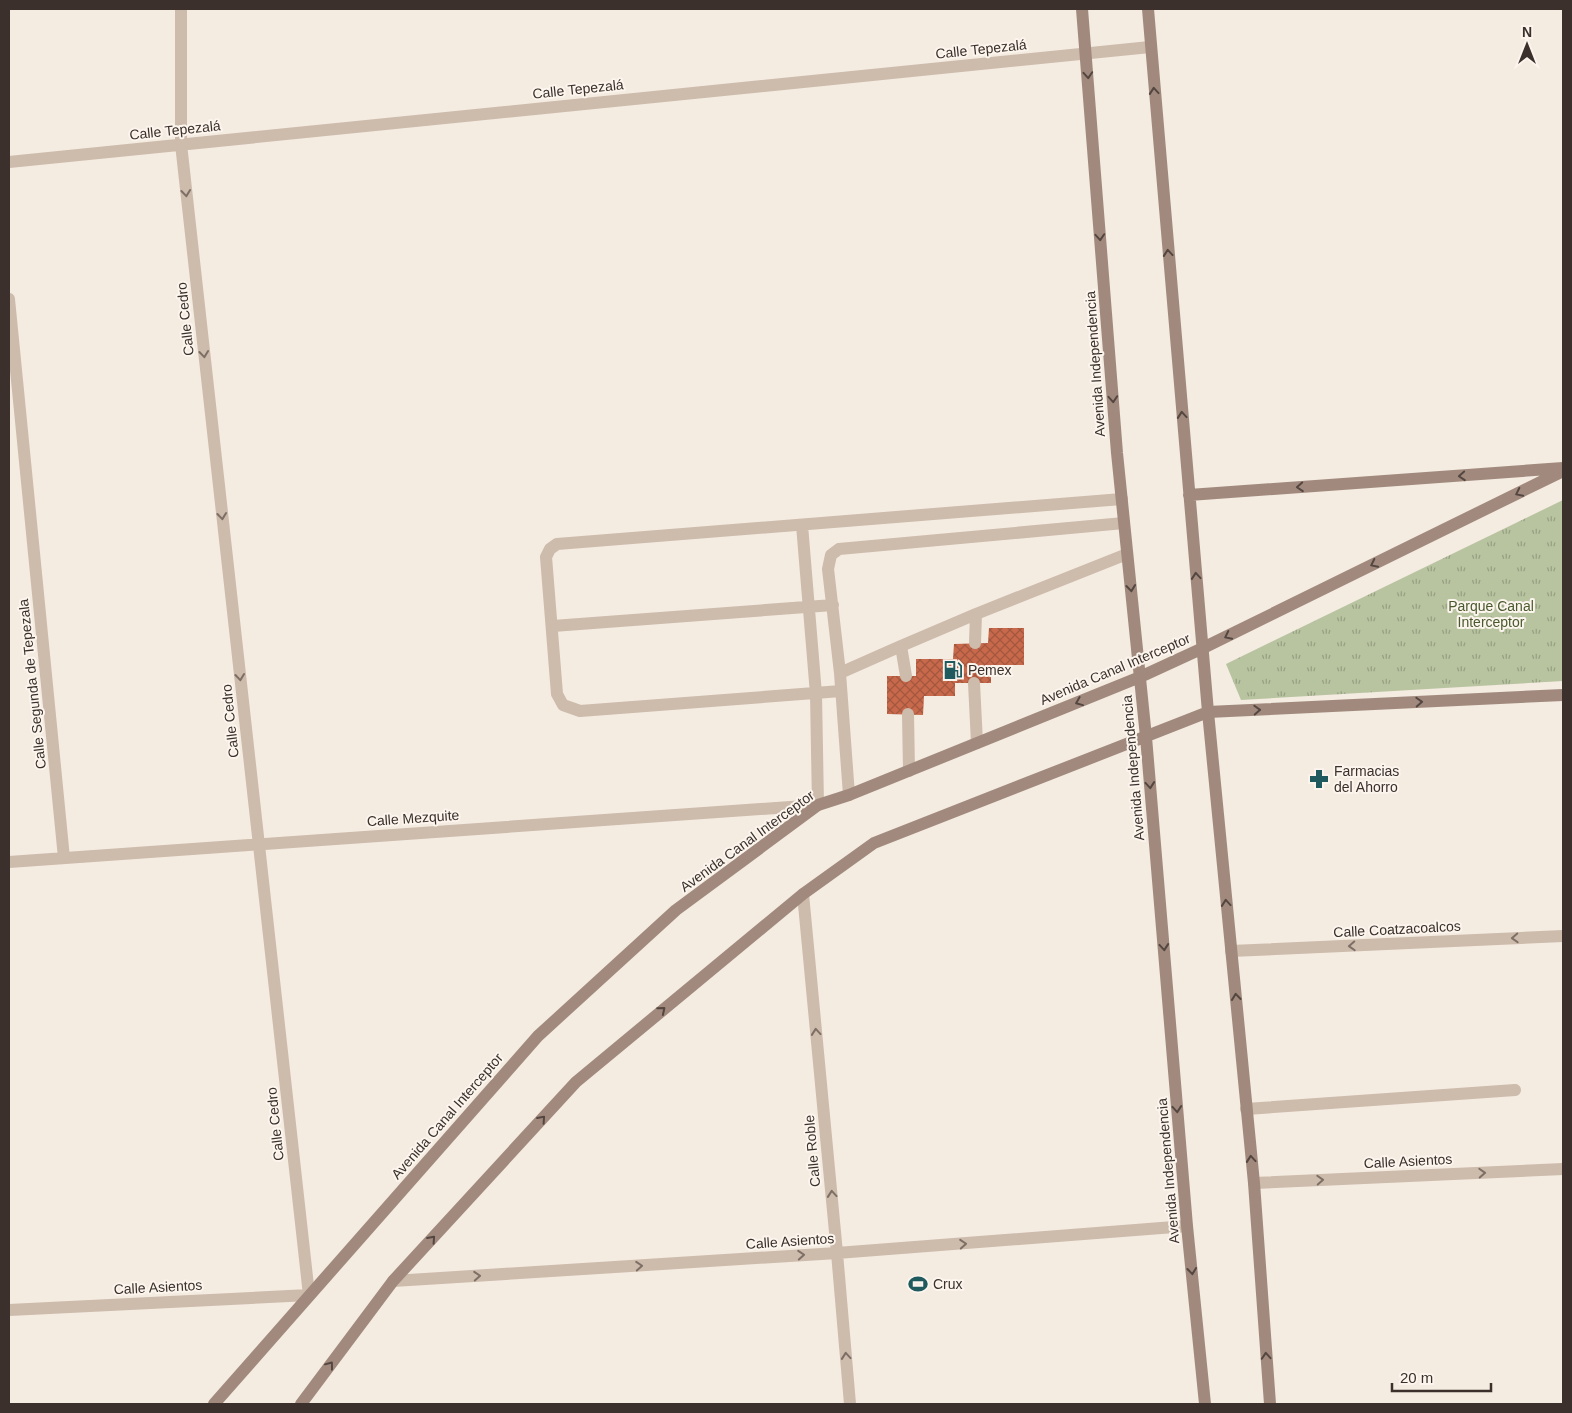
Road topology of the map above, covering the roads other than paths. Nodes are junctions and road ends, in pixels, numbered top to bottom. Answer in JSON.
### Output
{"nodes":[{"id":1,"x":181,"y":9,"type":"edge"},
{"id":2,"x":1082,"y":9,"type":"edge"},
{"id":3,"x":1148,"y":9,"type":"edge"},
{"id":4,"x":1150,"y":47,"type":"junction"},
{"id":5,"x":1086,"y":53,"type":"junction"},
{"id":6,"x":181,"y":144,"type":"junction"},
{"id":7,"x":9,"y":162,"type":"edge"},
{"id":8,"x":9,"y":299,"type":"edge"},
{"id":9,"x":1563,"y":470,"type":"edge"},
{"id":10,"x":1189,"y":495,"type":"junction"},
{"id":11,"x":1122,"y":499,"type":"junction"},
{"id":12,"x":1124,"y":523,"type":"junction"},
{"id":13,"x":802,"y":524,"type":"junction"},
{"id":14,"x":1127,"y":554,"type":"junction"},
{"id":15,"x":833,"y":605,"type":"junction"},
{"id":16,"x":809,"y":606,"type":"junction"},
{"id":17,"x":976,"y":614,"type":"junction"},
{"id":18,"x":553,"y":626,"type":"junction"},
{"id":19,"x":975,"y":643,"type":"dead end"},
{"id":20,"x":901,"y":646,"type":"junction"},
{"id":21,"x":1203,"y":648,"type":"junction"},
{"id":22,"x":840,"y":673,"type":"junction"},
{"id":23,"x":906,"y":676,"type":"dead end"},
{"id":24,"x":1140,"y":677,"type":"junction"},
{"id":25,"x":974,"y":683,"type":"dead end"},
{"id":26,"x":841,"y":691,"type":"junction"},
{"id":27,"x":816,"y":694,"type":"junction"},
{"id":28,"x":1563,"y":695,"type":"edge"},
{"id":29,"x":1208,"y":712,"type":"junction"},
{"id":30,"x":908,"y":714,"type":"dead end"},
{"id":31,"x":1146,"y":737,"type":"junction"},
{"id":32,"x":977,"y":743,"type":"junction"},
{"id":33,"x":909,"y":770,"type":"junction"},
{"id":34,"x":849,"y":794,"type":"junction"},
{"id":35,"x":818,"y":805,"type":"junction"},
{"id":36,"x":259,"y":844,"type":"junction"},
{"id":37,"x":64,"y":858,"type":"junction"},
{"id":38,"x":9,"y":862,"type":"edge"},
{"id":39,"x":803,"y":894,"type":"junction"},
{"id":40,"x":1563,"y":936,"type":"edge"},
{"id":41,"x":1231,"y":951,"type":"junction"},
{"id":42,"x":1515,"y":1090,"type":"dead end"},
{"id":43,"x":1246,"y":1109,"type":"junction"},
{"id":44,"x":1563,"y":1169,"type":"edge"},
{"id":45,"x":1254,"y":1183,"type":"junction"},
{"id":46,"x":1187,"y":1226,"type":"junction"},
{"id":47,"x":837,"y":1253,"type":"junction"},
{"id":48,"x":393,"y":1281,"type":"junction"},
{"id":49,"x":309,"y":1295,"type":"junction"},
{"id":50,"x":9,"y":1310,"type":"edge"},
{"id":51,"x":214,"y":1404,"type":"edge"},
{"id":52,"x":301,"y":1404,"type":"edge"},
{"id":53,"x":850,"y":1404,"type":"edge"},
{"id":54,"x":1205,"y":1404,"type":"edge"},
{"id":55,"x":1270,"y":1404,"type":"edge"}],
"edges":[{"from":1,"to":6,"type":"street","name":"Calle Cedro"},
{"from":2,"to":5,"type":"main road","name":"Avenida Independencia"},
{"from":3,"to":4,"type":"main road"},
{"from":4,"to":5,"type":"street","name":"Calle Tepezalá"},
{"from":10,"to":4,"type":"main road","one_way":true},
{"from":5,"to":6,"type":"street","name":"Calle Tepezalá"},
{"from":5,"to":11,"type":"main road","name":"Avenida Independencia","one_way":true},
{"from":6,"to":7,"type":"street","name":"Calle Tepezalá"},
{"from":6,"to":36,"type":"street","name":"Calle Cedro","one_way":true},
{"from":8,"to":37,"type":"street","name":"Calle Segunda de Tepezala"},
{"from":9,"to":10,"type":"main road","one_way":true},
{"from":9,"to":21,"type":"main road","name":"Avenida Canal Interceptor","one_way":true},
{"from":21,"to":10,"type":"main road","one_way":true},
{"from":11,"to":12,"type":"main road","name":"Avenida Independencia"},
{"from":11,"to":13,"type":"street"},
{"from":12,"to":14,"type":"main road","name":"Avenida Independencia"},
{"from":12,"to":15,"type":"street"},
{"from":13,"to":16,"type":"street"},
{"from":13,"to":18,"type":"street"},
{"from":14,"to":17,"type":"street"},
{"from":14,"to":24,"type":"main road","name":"Avenida Independencia","one_way":true},
{"from":15,"to":16,"type":"street"},
{"from":15,"to":22,"type":"street"},
{"from":16,"to":18,"type":"street"},
{"from":16,"to":27,"type":"street"},
{"from":17,"to":19,"type":"street"},
{"from":17,"to":20,"type":"street"},
{"from":18,"to":27,"type":"street"},
{"from":20,"to":22,"type":"street"},
{"from":20,"to":23,"type":"street"},
{"from":21,"to":24,"type":"main road","name":"Avenida Canal Interceptor"},
{"from":21,"to":29,"type":"main road"},
{"from":22,"to":26,"type":"street"},
{"from":24,"to":31,"type":"main road","name":"Avenida Independencia"},
{"from":24,"to":32,"type":"main road","name":"Avenida Canal Interceptor","one_way":true},
{"from":25,"to":32,"type":"street"},
{"from":26,"to":27,"type":"street"},
{"from":26,"to":34,"type":"street"},
{"from":27,"to":35,"type":"street"},
{"from":29,"to":28,"type":"main road","one_way":true},
{"from":29,"to":31,"type":"main road"},
{"from":41,"to":29,"type":"main road","one_way":true},
{"from":30,"to":33,"type":"street"},
{"from":31,"to":39,"type":"main road"},
{"from":31,"to":46,"type":"main road","name":"Avenida Independencia","one_way":true},
{"from":32,"to":33,"type":"main road","name":"Avenida Canal Interceptor"},
{"from":33,"to":34,"type":"main road","name":"Avenida Canal Interceptor"},
{"from":34,"to":35,"type":"main road","name":"Avenida Canal Interceptor"},
{"from":35,"to":36,"type":"street","name":"Calle Mezquite"},
{"from":35,"to":49,"type":"main road","name":"Avenida Canal Interceptor"},
{"from":36,"to":37,"type":"street","name":"Calle Mezquite"},
{"from":36,"to":49,"type":"street","name":"Calle Cedro"},
{"from":37,"to":38,"type":"street","name":"Calle Mezquite"},
{"from":47,"to":39,"type":"street","name":"Calle Roble","one_way":true},
{"from":48,"to":39,"type":"main road","one_way":true},
{"from":40,"to":41,"type":"street","name":"Calle Coatzacoalcos","one_way":true},
{"from":43,"to":41,"type":"main road","one_way":true},
{"from":42,"to":43,"type":"street"},
{"from":45,"to":43,"type":"main road","one_way":true},
{"from":45,"to":44,"type":"street","name":"Calle Asientos","one_way":true},
{"from":55,"to":45,"type":"main road","one_way":true},
{"from":47,"to":46,"type":"street","name":"Calle Asientos","one_way":true},
{"from":46,"to":54,"type":"main road","name":"Avenida Independencia","one_way":true},
{"from":48,"to":47,"type":"street","name":"Calle Asientos","one_way":true},
{"from":53,"to":47,"type":"street","name":"Calle Roble","one_way":true},
{"from":52,"to":48,"type":"main road","one_way":true},
{"from":49,"to":50,"type":"street","name":"Calle Asientos"},
{"from":49,"to":51,"type":"main road","name":"Avenida Canal Interceptor"}]}
